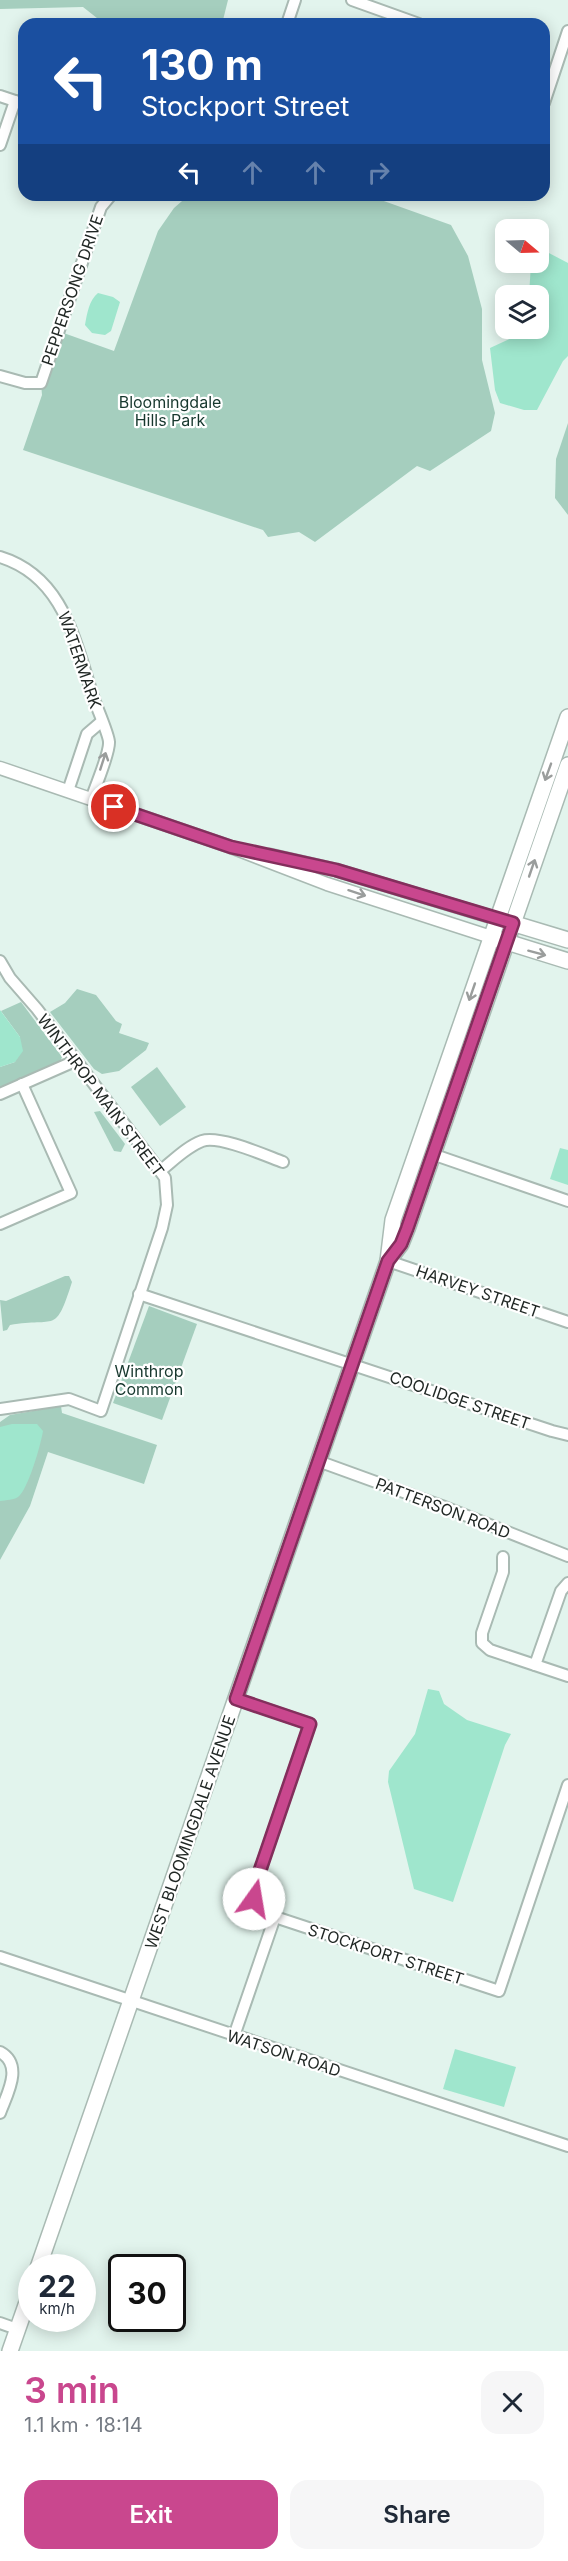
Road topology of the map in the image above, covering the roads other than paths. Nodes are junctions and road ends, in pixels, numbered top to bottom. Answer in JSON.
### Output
{"nodes":[{"id":1,"x":295,"y":0,"type":"edge"},
{"id":2,"x":352,"y":0,"type":"edge"},
{"id":3,"x":289,"y":18,"type":"edge"},
{"id":4,"x":402,"y":18,"type":"edge"},
{"id":5,"x":568,"y":31,"type":"edge"},
{"id":6,"x":550,"y":69,"type":"edge"},
{"id":7,"x":0,"y":96,"type":"edge"},
{"id":8,"x":18,"y":101,"type":"edge"},
{"id":9,"x":18,"y":106,"type":"edge"},
{"id":10,"x":0,"y":145,"type":"edge"},
{"id":11,"x":106,"y":201,"type":"edge"},
{"id":12,"x":0,"y":376,"type":"edge"},
{"id":13,"x":0,"y":558,"type":"edge"},
{"id":14,"x":568,"y":717,"type":"edge"},
{"id":15,"x":101,"y":722,"type":"junction"},
{"id":16,"x":568,"y":765,"type":"edge"},
{"id":17,"x":0,"y":768,"type":"edge"},
{"id":18,"x":68,"y":791,"type":"junction"},
{"id":19,"x":91,"y":799,"type":"junction"},
{"id":20,"x":231,"y":847,"type":"junction"},
{"id":21,"x":505,"y":921,"type":"junction"},
{"id":22,"x":491,"y":937,"type":"junction"},
{"id":23,"x":568,"y":940,"type":"edge"},
{"id":24,"x":506,"y":943,"type":"junction"},
{"id":25,"x":0,"y":961,"type":"edge"},
{"id":26,"x":568,"y":961,"type":"edge"},
{"id":27,"x":75,"y":1061,"type":"junction"},
{"id":28,"x":22,"y":1084,"type":"junction"},
{"id":29,"x":0,"y":1094,"type":"edge"},
{"id":30,"x":432,"y":1154,"type":"junction"},
{"id":31,"x":415,"y":1156,"type":"junction"},
{"id":32,"x":283,"y":1161,"type":"dead end"},
{"id":33,"x":160,"y":1172,"type":"junction"},
{"id":34,"x":568,"y":1201,"type":"edge"},
{"id":35,"x":0,"y":1224,"type":"edge"},
{"id":36,"x":407,"y":1229,"type":"junction"},
{"id":37,"x":388,"y":1261,"type":"junction"},
{"id":38,"x":139,"y":1294,"type":"junction"},
{"id":39,"x":568,"y":1322,"type":"edge"},
{"id":40,"x":352,"y":1364,"type":"junction"},
{"id":41,"x":0,"y":1409,"type":"edge"},
{"id":42,"x":568,"y":1435,"type":"edge"},
{"id":43,"x":318,"y":1461,"type":"junction"},
{"id":44,"x":568,"y":1556,"type":"edge"},
{"id":45,"x":503,"y":1557,"type":"dead end"},
{"id":46,"x":568,"y":1583,"type":"edge"},
{"id":47,"x":535,"y":1665,"type":"junction"},
{"id":48,"x":568,"y":1676,"type":"edge"},
{"id":49,"x":236,"y":1699,"type":"junction"},
{"id":50,"x":568,"y":1785,"type":"edge"},
{"id":51,"x":275,"y":1917,"type":"junction"},
{"id":52,"x":0,"y":1957,"type":"edge"},
{"id":53,"x":131,"y":2002,"type":"junction"},
{"id":54,"x":234,"y":2036,"type":"junction"},
{"id":55,"x":0,"y":2052,"type":"edge"},
{"id":56,"x":0,"y":2113,"type":"edge"},
{"id":57,"x":568,"y":2146,"type":"edge"},
{"id":58,"x":43,"y":2254,"type":"edge"},
{"id":59,"x":18,"y":2322,"type":"edge"},
{"id":60,"x":0,"y":2323,"type":"edge"},
{"id":61,"x":10,"y":2341,"type":"edge"}],
"edges":[{"from":1,"to":3,"type":"street"},
{"from":2,"to":4,"type":"street"},
{"from":5,"to":6,"type":"street"},
{"from":7,"to":8,"type":"street"},
{"from":9,"to":10,"type":"street"},
{"from":11,"to":12,"type":"street","name":"PEPPERSONG DRIVE"},
{"from":13,"to":15,"type":"street","name":"WATERMARK"},
{"from":14,"to":21,"type":"main road","name":"WEST BLOOMINGDALE AVENUE","one_way":true},
{"from":15,"to":18,"type":"street"},
{"from":19,"to":15,"type":"street","name":"WATERMARK","one_way":true},
{"from":21,"to":16,"type":"main road","name":"WEST BLOOMINGDALE AVENUE","one_way":true},
{"from":17,"to":18,"type":"street"},
{"from":18,"to":19,"type":"street"},
{"from":19,"to":20,"type":"street"},
{"from":20,"to":21,"type":"street"},
{"from":20,"to":22,"type":"street","one_way":true},
{"from":21,"to":22,"type":"main road","name":"WEST BLOOMINGDALE AVENUE"},
{"from":21,"to":23,"type":"main road"},
{"from":21,"to":24,"type":"main road","name":"WEST BLOOMINGDALE AVENUE"},
{"from":22,"to":24,"type":"main road"},
{"from":22,"to":31,"type":"main road","name":"WEST BLOOMINGDALE AVENUE","one_way":true},
{"from":24,"to":26,"type":"main road","one_way":true},
{"from":24,"to":30,"type":"main road","name":"WEST BLOOMINGDALE AVENUE"},
{"from":25,"to":27,"type":"street","name":"WINTHROP MAIN STREET"},
{"from":27,"to":28,"type":"street"},
{"from":27,"to":33,"type":"street","name":"WINTHROP MAIN STREET"},
{"from":28,"to":29,"type":"street"},
{"from":28,"to":35,"type":"street"},
{"from":30,"to":34,"type":"street"},
{"from":30,"to":36,"type":"main road","name":"WEST BLOOMINGDALE AVENUE"},
{"from":31,"to":36,"type":"main road"},
{"from":31,"to":37,"type":"main road","name":"WEST BLOOMINGDALE AVENUE"},
{"from":32,"to":33,"type":"street"},
{"from":33,"to":38,"type":"street","name":"WINTHROP MAIN STREET"},
{"from":36,"to":37,"type":"main road","name":"WEST BLOOMINGDALE AVENUE"},
{"from":37,"to":39,"type":"street","name":"HARVEY STREET"},
{"from":37,"to":40,"type":"main road","name":"WEST BLOOMINGDALE AVENUE"},
{"from":38,"to":40,"type":"street","name":"COOLIDGE STREET"},
{"from":38,"to":41,"type":"street","name":"WINTHROP MAIN STREET"},
{"from":40,"to":42,"type":"street","name":"COOLIDGE STREET"},
{"from":40,"to":43,"type":"main road","name":"WEST BLOOMINGDALE AVENUE"},
{"from":43,"to":44,"type":"street","name":"PATTERSON ROAD"},
{"from":43,"to":49,"type":"main road","name":"WEST BLOOMINGDALE AVENUE"},
{"from":45,"to":47,"type":"street"},
{"from":46,"to":47,"type":"street"},
{"from":47,"to":48,"type":"street"},
{"from":49,"to":51,"type":"street","name":"STOCKPORT STREET"},
{"from":49,"to":53,"type":"main road","name":"WEST BLOOMINGDALE AVENUE"},
{"from":50,"to":51,"type":"street","name":"STOCKPORT STREET"},
{"from":51,"to":54,"type":"street"},
{"from":52,"to":53,"type":"street","name":"WATSON ROAD"},
{"from":53,"to":54,"type":"street","name":"WATSON ROAD"},
{"from":53,"to":58,"type":"main road","name":"WEST BLOOMINGDALE AVENUE"},
{"from":54,"to":57,"type":"street","name":"WATSON ROAD"},
{"from":55,"to":56,"type":"street"},
{"from":59,"to":61,"type":"main road"},
{"from":60,"to":61,"type":"street"}]}
